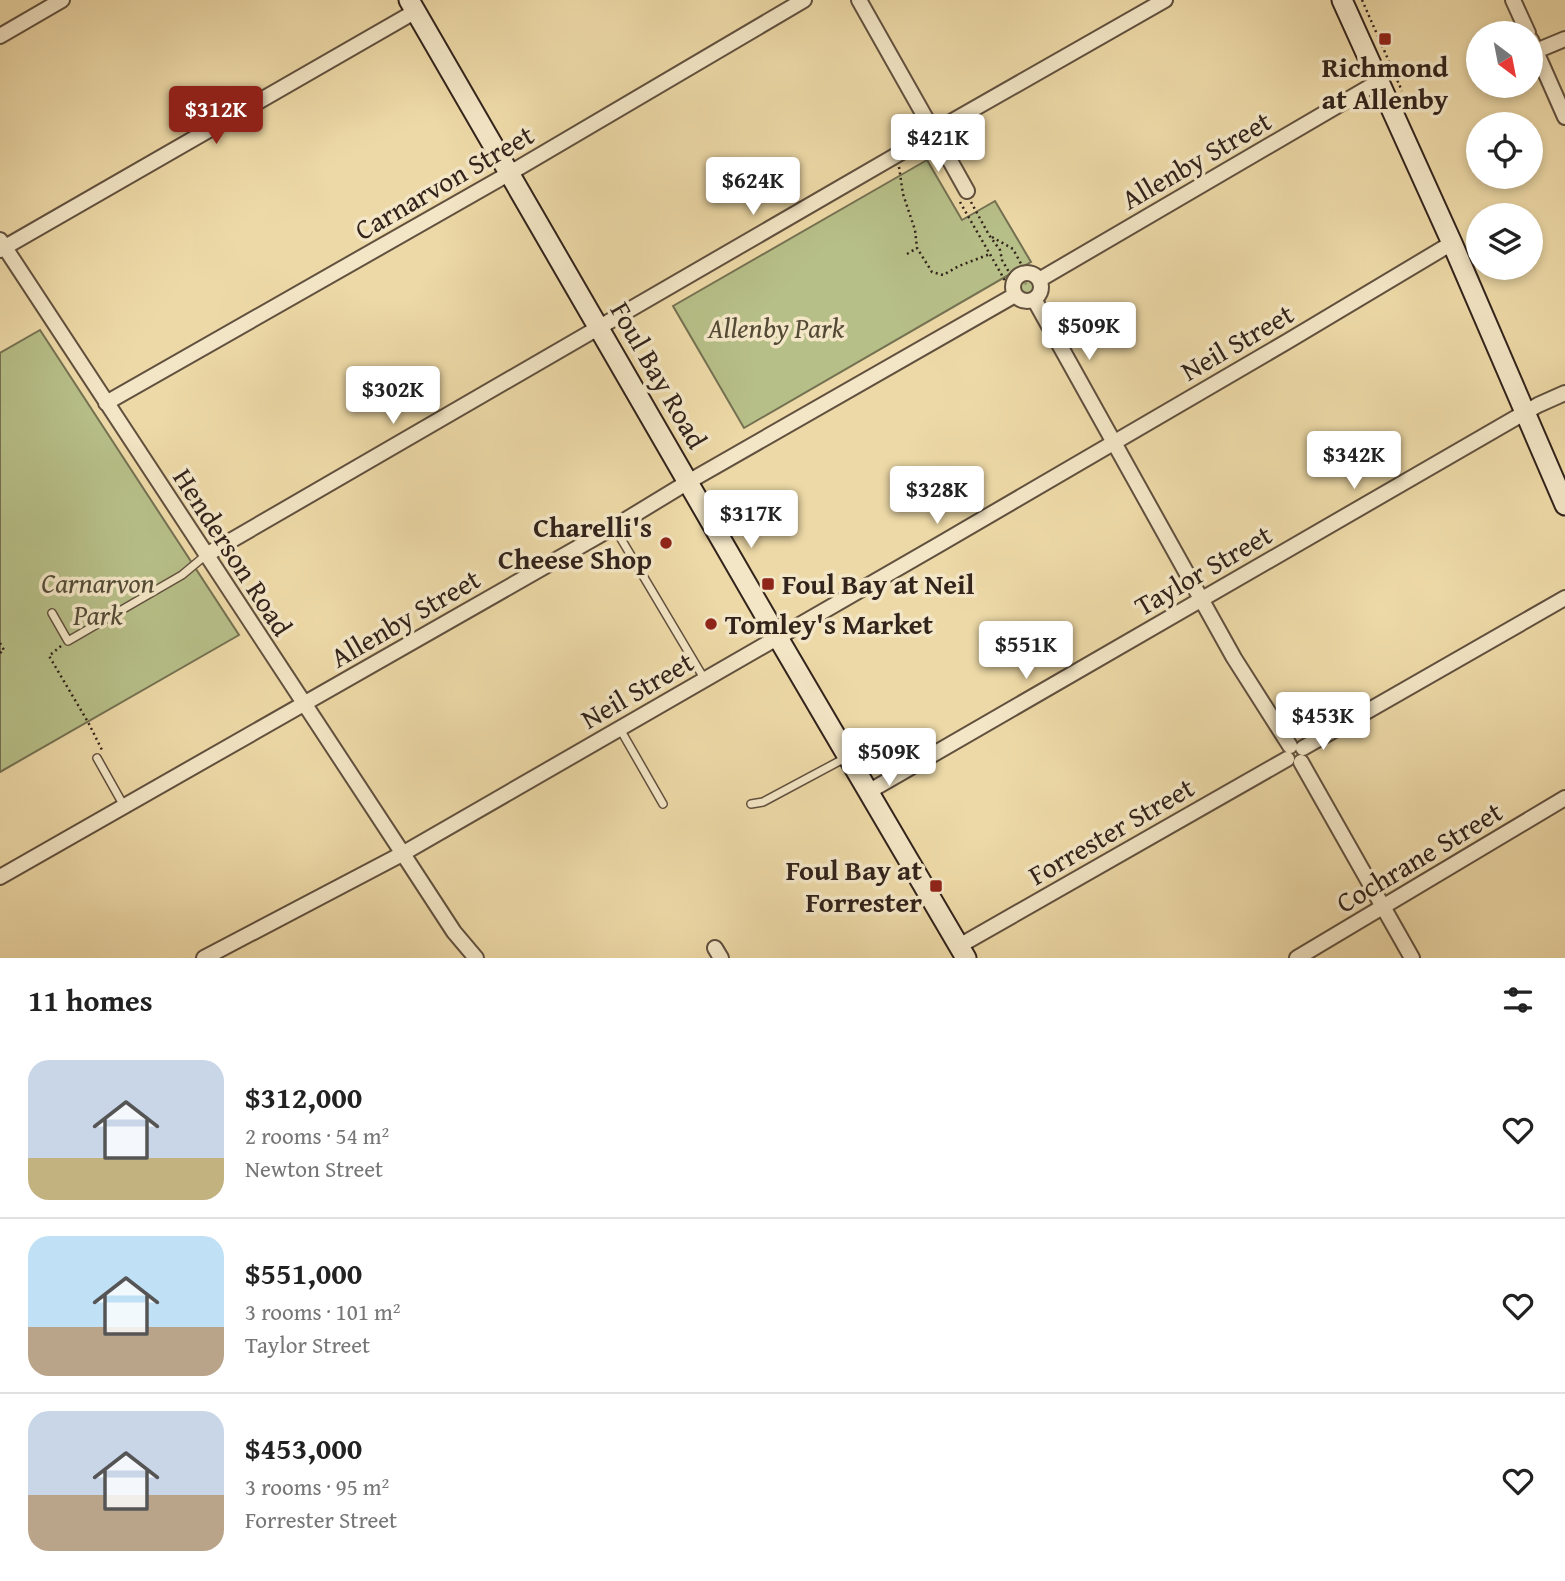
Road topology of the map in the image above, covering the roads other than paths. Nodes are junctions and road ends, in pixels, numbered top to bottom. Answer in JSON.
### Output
{"nodes":[{"id":1,"x":62,"y":0,"type":"edge"},
{"id":2,"x":804,"y":0,"type":"edge"},
{"id":3,"x":859,"y":0,"type":"edge"},
{"id":4,"x":1165,"y":0,"type":"edge"},
{"id":5,"x":1342,"y":0,"type":"edge"},
{"id":6,"x":1513,"y":0,"type":"edge"},
{"id":7,"x":413,"y":6,"type":"edge"},
{"id":8,"x":1523,"y":21,"type":"edge"},
{"id":9,"x":0,"y":36,"type":"edge"},
{"id":10,"x":1565,"y":38,"type":"edge"},
{"id":11,"x":1544,"y":43,"type":"edge"},
{"id":12,"x":1544,"y":69,"type":"edge"},
{"id":13,"x":1378,"y":82,"type":"junction"},
{"id":14,"x":1565,"y":117,"type":"edge"},
{"id":15,"x":934,"y":133,"type":"junction"},
{"id":16,"x":510,"y":173,"type":"junction"},
{"id":17,"x":967,"y":191,"type":"road end"},
{"id":18,"x":1452,"y":243,"type":"junction"},
{"id":19,"x":2,"y":246,"type":"edge"},
{"id":20,"x":1021,"y":285,"type":"junction"},
{"id":21,"x":598,"y":327,"type":"junction"},
{"id":22,"x":1565,"y":393,"type":"edge"},
{"id":23,"x":107,"y":403,"type":"junction"},
{"id":24,"x":1524,"y":413,"type":"junction"},
{"id":25,"x":1113,"y":442,"type":"junction"},
{"id":26,"x":688,"y":482,"type":"junction"},
{"id":27,"x":1565,"y":505,"type":"edge"},
{"id":28,"x":614,"y":527,"type":"junction"},
{"id":29,"x":206,"y":555,"type":"junction"},
{"id":30,"x":1565,"y":598,"type":"edge"},
{"id":31,"x":1201,"y":599,"type":"junction"},
{"id":32,"x":52,"y":613,"type":"dead end"},
{"id":33,"x":778,"y":638,"type":"junction"},
{"id":34,"x":705,"y":680,"type":"junction"},
{"id":35,"x":304,"y":704,"type":"junction"},
{"id":36,"x":620,"y":729,"type":"junction"},
{"id":37,"x":1295,"y":754,"type":"junction"},
{"id":38,"x":847,"y":757,"type":"junction"},
{"id":39,"x":97,"y":758,"type":"road end"},
{"id":40,"x":868,"y":792,"type":"junction"},
{"id":41,"x":1565,"y":799,"type":"edge"},
{"id":42,"x":663,"y":804,"type":"dead end"},
{"id":43,"x":751,"y":804,"type":"dead end"},
{"id":44,"x":124,"y":806,"type":"junction"},
{"id":45,"x":402,"y":854,"type":"junction"},
{"id":46,"x":0,"y":877,"type":"edge"},
{"id":47,"x":1383,"y":908,"type":"junction"},
{"id":48,"x":962,"y":952,"type":"edge"},
{"id":49,"x":204,"y":958,"type":"edge"},
{"id":50,"x":476,"y":958,"type":"edge"},
{"id":51,"x":1297,"y":958,"type":"edge"},
{"id":52,"x":1412,"y":958,"type":"edge"}],
"edges":[{"from":1,"to":9,"type":"street"},
{"from":2,"to":16,"type":"street","name":"Carnarvon Street"},
{"from":3,"to":15,"type":"street"},
{"from":4,"to":15,"type":"street"},
{"from":5,"to":13,"type":"main road"},
{"from":6,"to":8,"type":"street"},
{"from":7,"to":16,"type":"main road","name":"Foul Bay Road"},
{"from":7,"to":19,"type":"street"},
{"from":10,"to":11,"type":"street"},
{"from":12,"to":14,"type":"street"},
{"from":13,"to":18,"type":"main road"},
{"from":13,"to":20,"type":"street","name":"Allenby Street"},
{"from":15,"to":17,"type":"street"},
{"from":15,"to":21,"type":"street"},
{"from":16,"to":21,"type":"main road","name":"Foul Bay Road"},
{"from":16,"to":23,"type":"street","name":"Carnarvon Street"},
{"from":18,"to":24,"type":"main road"},
{"from":18,"to":25,"type":"street","name":"Neil Street"},
{"from":19,"to":23,"type":"street","name":"Henderson Road"},
{"from":20,"to":25,"type":"street"},
{"from":20,"to":26,"type":"street","name":"Allenby Street"},
{"from":21,"to":26,"type":"main road","name":"Foul Bay Road"},
{"from":21,"to":29,"type":"street"},
{"from":22,"to":24,"type":"street","name":"Taylor Street"},
{"from":23,"to":29,"type":"street","name":"Henderson Road"},
{"from":24,"to":27,"type":"main road"},
{"from":24,"to":31,"type":"street","name":"Taylor Street"},
{"from":25,"to":31,"type":"street"},
{"from":25,"to":33,"type":"street","name":"Neil Street"},
{"from":26,"to":28,"type":"street","name":"Allenby Street"},
{"from":26,"to":33,"type":"main road","name":"Foul Bay Road"},
{"from":28,"to":34,"type":"lane"},
{"from":28,"to":35,"type":"street","name":"Allenby Street"},
{"from":29,"to":32,"type":"lane"},
{"from":29,"to":35,"type":"street","name":"Henderson Road"},
{"from":30,"to":37,"type":"street","name":"Forrester Street"},
{"from":31,"to":37,"type":"street"},
{"from":31,"to":40,"type":"street","name":"Taylor Street"},
{"from":33,"to":34,"type":"street","name":"Neil Street"},
{"from":33,"to":38,"type":"main road","name":"Foul Bay Road"},
{"from":34,"to":36,"type":"street","name":"Neil Street"},
{"from":35,"to":44,"type":"street","name":"Allenby Street"},
{"from":35,"to":45,"type":"street","name":"Henderson Road"},
{"from":36,"to":42,"type":"lane"},
{"from":36,"to":45,"type":"street","name":"Neil Street"},
{"from":37,"to":47,"type":"street"},
{"from":37,"to":48,"type":"street","name":"Forrester Street"},
{"from":38,"to":40,"type":"main road","name":"Foul Bay Road"},
{"from":38,"to":43,"type":"lane"},
{"from":39,"to":44,"type":"lane"},
{"from":40,"to":48,"type":"main road","name":"Foul Bay Road"},
{"from":41,"to":47,"type":"street","name":"Cochrane Street"},
{"from":44,"to":46,"type":"street","name":"Allenby Street"},
{"from":45,"to":49,"type":"street","name":"Neil Street"},
{"from":45,"to":50,"type":"street","name":"Henderson Road"},
{"from":47,"to":51,"type":"street","name":"Cochrane Street"},
{"from":47,"to":52,"type":"street"}]}
